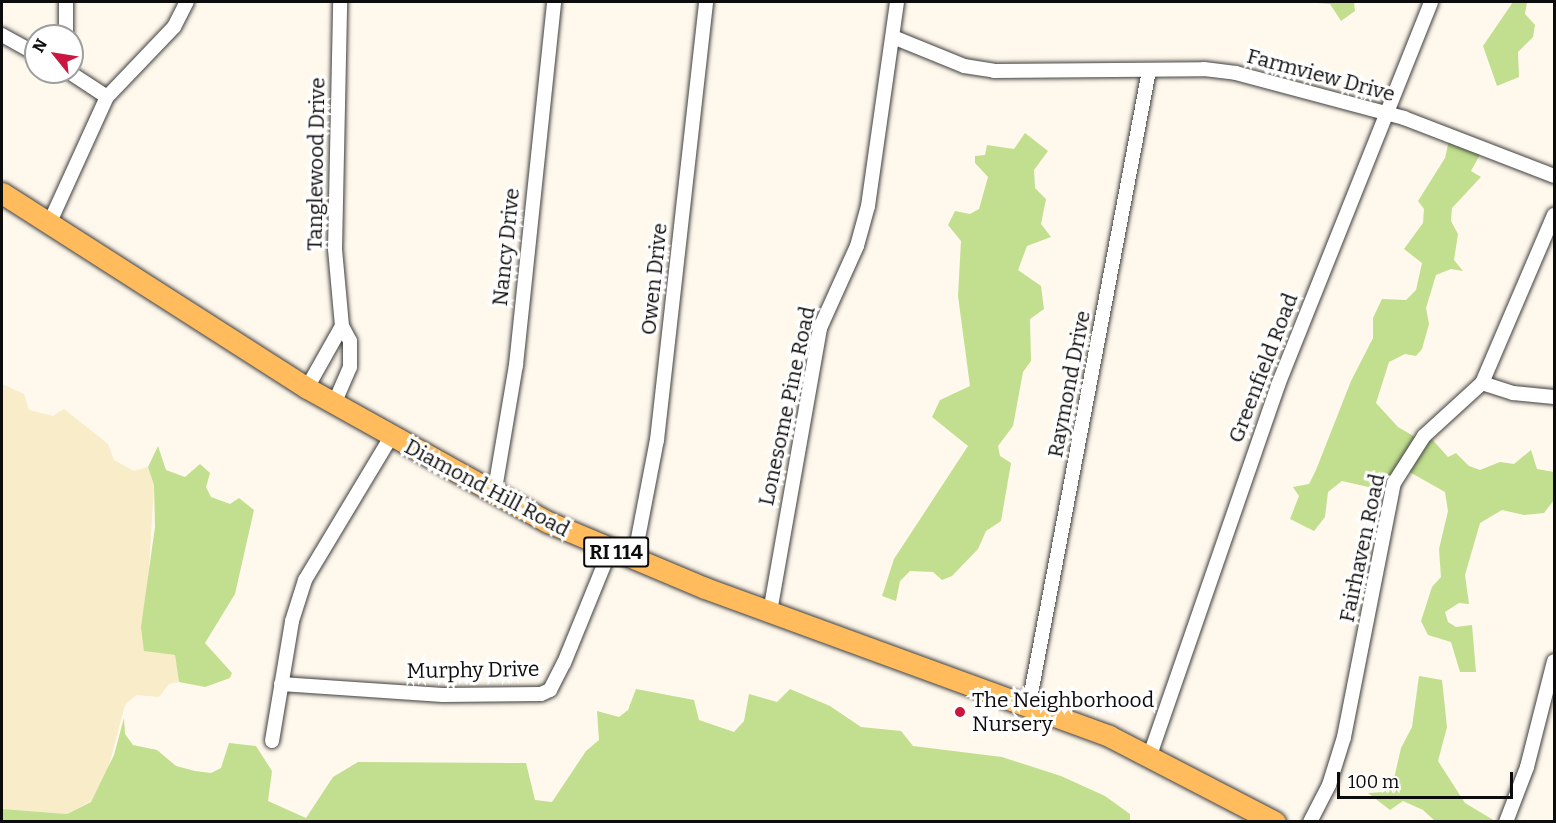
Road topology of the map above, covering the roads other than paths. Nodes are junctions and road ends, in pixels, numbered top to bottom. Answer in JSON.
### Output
{"nodes":[{"id":1,"x":66,"y":2,"type":"edge"},
{"id":2,"x":187,"y":2,"type":"edge"},
{"id":3,"x":340,"y":2,"type":"edge"},
{"id":4,"x":554,"y":2,"type":"edge"},
{"id":5,"x":705,"y":2,"type":"edge"},
{"id":6,"x":897,"y":2,"type":"edge"},
{"id":7,"x":1431,"y":2,"type":"edge"},
{"id":8,"x":66,"y":24,"type":"edge"},
{"id":9,"x":2,"y":35,"type":"edge"},
{"id":10,"x":893,"y":37,"type":"junction"},
{"id":11,"x":24,"y":47,"type":"edge"},
{"id":12,"x":1149,"y":71,"type":"junction"},
{"id":13,"x":84,"y":82,"type":"edge"},
{"id":14,"x":107,"y":97,"type":"junction"},
{"id":15,"x":1384,"y":116,"type":"junction"},
{"id":16,"x":1554,"y":176,"type":"edge"},
{"id":17,"x":2,"y":193,"type":"edge"},
{"id":18,"x":1554,"y":215,"type":"edge"},
{"id":19,"x":49,"y":224,"type":"junction"},
{"id":20,"x":342,"y":326,"type":"junction"},
{"id":21,"x":1482,"y":383,"type":"junction"},
{"id":22,"x":307,"y":388,"type":"junction"},
{"id":23,"x":1554,"y":397,"type":"edge"},
{"id":24,"x":334,"y":404,"type":"junction"},
{"id":25,"x":391,"y":437,"type":"junction"},
{"id":26,"x":494,"y":495,"type":"junction"},
{"id":27,"x":610,"y":550,"type":"junction"},
{"id":28,"x":634,"y":559,"type":"junction"},
{"id":29,"x":770,"y":612,"type":"junction"},
{"id":30,"x":1554,"y":661,"type":"edge"},
{"id":31,"x":281,"y":684,"type":"junction"},
{"id":32,"x":1029,"y":704,"type":"junction"},
{"id":33,"x":272,"y":741,"type":"dead end"},
{"id":34,"x":1150,"y":755,"type":"junction"},
{"id":35,"x":1275,"y":822,"type":"edge"},
{"id":36,"x":1310,"y":822,"type":"edge"},
{"id":37,"x":1506,"y":822,"type":"edge"}],
"edges":[{"from":1,"to":8,"type":"street"},
{"from":2,"to":14,"type":"street"},
{"from":3,"to":20,"type":"street","name":"Tanglewood Drive"},
{"from":4,"to":26,"type":"street","name":"Nancy Drive"},
{"from":5,"to":28,"type":"street","name":"Owen Drive"},
{"from":6,"to":10,"type":"street","name":"Lonesome Pine Road"},
{"from":7,"to":15,"type":"street","name":"Greenfield Road"},
{"from":9,"to":11,"type":"street"},
{"from":10,"to":12,"type":"street","name":"Farmview Drive"},
{"from":10,"to":29,"type":"street","name":"Lonesome Pine Road"},
{"from":12,"to":15,"type":"street","name":"Farmview Drive"},
{"from":12,"to":32,"type":"street","name":"Raymond Drive"},
{"from":13,"to":14,"type":"street"},
{"from":14,"to":19,"type":"street"},
{"from":15,"to":16,"type":"street","name":"Farmview Drive"},
{"from":15,"to":34,"type":"street","name":"Greenfield Road"},
{"from":17,"to":19,"type":"main road","name":"Diamond Hill Road","number":"RI 114"},
{"from":18,"to":21,"type":"street","name":"Fairhaven Road"},
{"from":19,"to":22,"type":"main road","name":"Diamond Hill Road","number":"RI 114"},
{"from":20,"to":22,"type":"street"},
{"from":20,"to":24,"type":"street","name":"Tanglewood Drive"},
{"from":21,"to":23,"type":"street"},
{"from":21,"to":36,"type":"street","name":"Fairhaven Road"},
{"from":22,"to":24,"type":"main road","name":"Diamond Hill Road","number":"RI 114"},
{"from":24,"to":25,"type":"main road","name":"Diamond Hill Road","number":"RI 114"},
{"from":25,"to":26,"type":"main road","name":"Diamond Hill Road","number":"RI 114"},
{"from":25,"to":31,"type":"street"},
{"from":26,"to":27,"type":"main road","name":"Diamond Hill Road","number":"RI 114"},
{"from":27,"to":28,"type":"main road","name":"Diamond Hill Road","number":"RI 114"},
{"from":27,"to":31,"type":"street","name":"Murphy Drive"},
{"from":28,"to":29,"type":"main road","name":"Diamond Hill Road","number":"RI 114"},
{"from":29,"to":32,"type":"main road","name":"Diamond Hill Road","number":"RI 114"},
{"from":30,"to":37,"type":"street"},
{"from":31,"to":33,"type":"street"},
{"from":32,"to":34,"type":"main road","name":"Diamond Hill Road","number":"RI 114"},
{"from":34,"to":35,"type":"main road","name":"Diamond Hill Road","number":"RI 114"}]}
